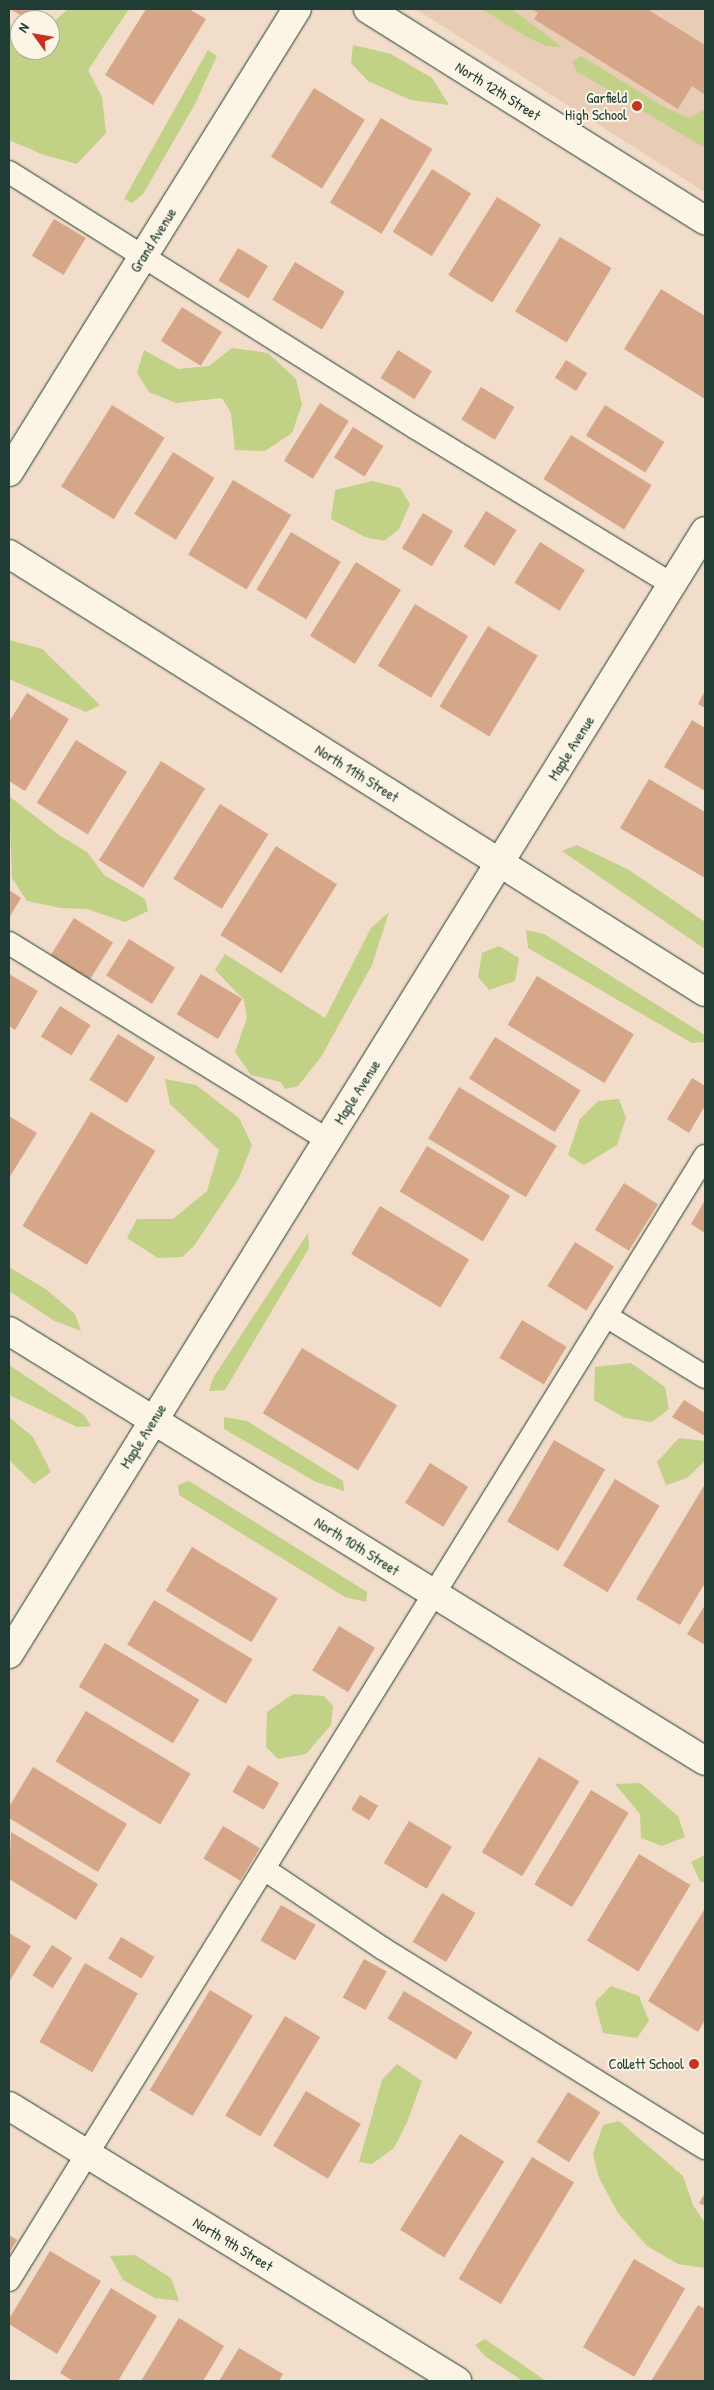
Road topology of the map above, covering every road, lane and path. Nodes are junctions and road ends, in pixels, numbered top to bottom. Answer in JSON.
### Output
{"nodes":[{"id":1,"x":297,"y":9,"type":"edge"},
{"id":2,"x":368,"y":9,"type":"edge"},
{"id":3,"x":9,"y":172,"type":"edge"},
{"id":4,"x":705,"y":220,"type":"edge"},
{"id":5,"x":143,"y":256,"type":"junction"},
{"id":6,"x":9,"y":472,"type":"edge"},
{"id":7,"x":705,"y":531,"type":"edge"},
{"id":8,"x":9,"y":554,"type":"edge"},
{"id":9,"x":672,"y":584,"type":"junction"},
{"id":10,"x":500,"y":862,"type":"junction"},
{"id":11,"x":9,"y":943,"type":"edge"},
{"id":12,"x":705,"y":992,"type":"edge"},
{"id":13,"x":328,"y":1140,"type":"junction"},
{"id":14,"x":705,"y":1156,"type":"edge"},
{"id":15,"x":606,"y":1316,"type":"junction"},
{"id":16,"x":9,"y":1331,"type":"edge"},
{"id":17,"x":705,"y":1377,"type":"edge"},
{"id":18,"x":153,"y":1421,"type":"junction"},
{"id":19,"x":434,"y":1594,"type":"junction"},
{"id":20,"x":9,"y":1654,"type":"edge"},
{"id":21,"x":705,"y":1761,"type":"edge"},
{"id":22,"x":264,"y":1869,"type":"junction"},
{"id":23,"x":9,"y":2106,"type":"edge"},
{"id":24,"x":705,"y":2148,"type":"edge"},
{"id":25,"x":86,"y":2154,"type":"junction"},
{"id":26,"x":9,"y":2280,"type":"edge"},
{"id":27,"x":457,"y":2381,"type":"edge"}],
"edges":[{"from":1,"to":5,"type":"street","name":"Grand Avenue"},
{"from":2,"to":4,"type":"street","name":"North 12th Street"},
{"from":3,"to":5,"type":"lane"},
{"from":5,"to":6,"type":"street","name":"Grand Avenue"},
{"from":5,"to":9,"type":"lane"},
{"from":7,"to":9,"type":"street","name":"Maple Avenue"},
{"from":8,"to":10,"type":"street","name":"North 11th Street"},
{"from":9,"to":10,"type":"street","name":"Maple Avenue"},
{"from":10,"to":12,"type":"street","name":"North 11th Street"},
{"from":10,"to":13,"type":"street","name":"Maple Avenue"},
{"from":11,"to":13,"type":"lane"},
{"from":13,"to":18,"type":"street","name":"Maple Avenue"},
{"from":14,"to":15,"type":"lane"},
{"from":15,"to":17,"type":"lane"},
{"from":15,"to":19,"type":"lane"},
{"from":16,"to":18,"type":"street","name":"North 10th Street"},
{"from":18,"to":19,"type":"street","name":"North 10th Street"},
{"from":18,"to":20,"type":"street","name":"Maple Avenue"},
{"from":19,"to":21,"type":"street","name":"North 10th Street"},
{"from":19,"to":22,"type":"lane"},
{"from":22,"to":24,"type":"lane"},
{"from":22,"to":25,"type":"lane"},
{"from":23,"to":25,"type":"street","name":"North 9th Street"},
{"from":25,"to":26,"type":"lane"},
{"from":25,"to":27,"type":"street","name":"North 9th Street"}]}
